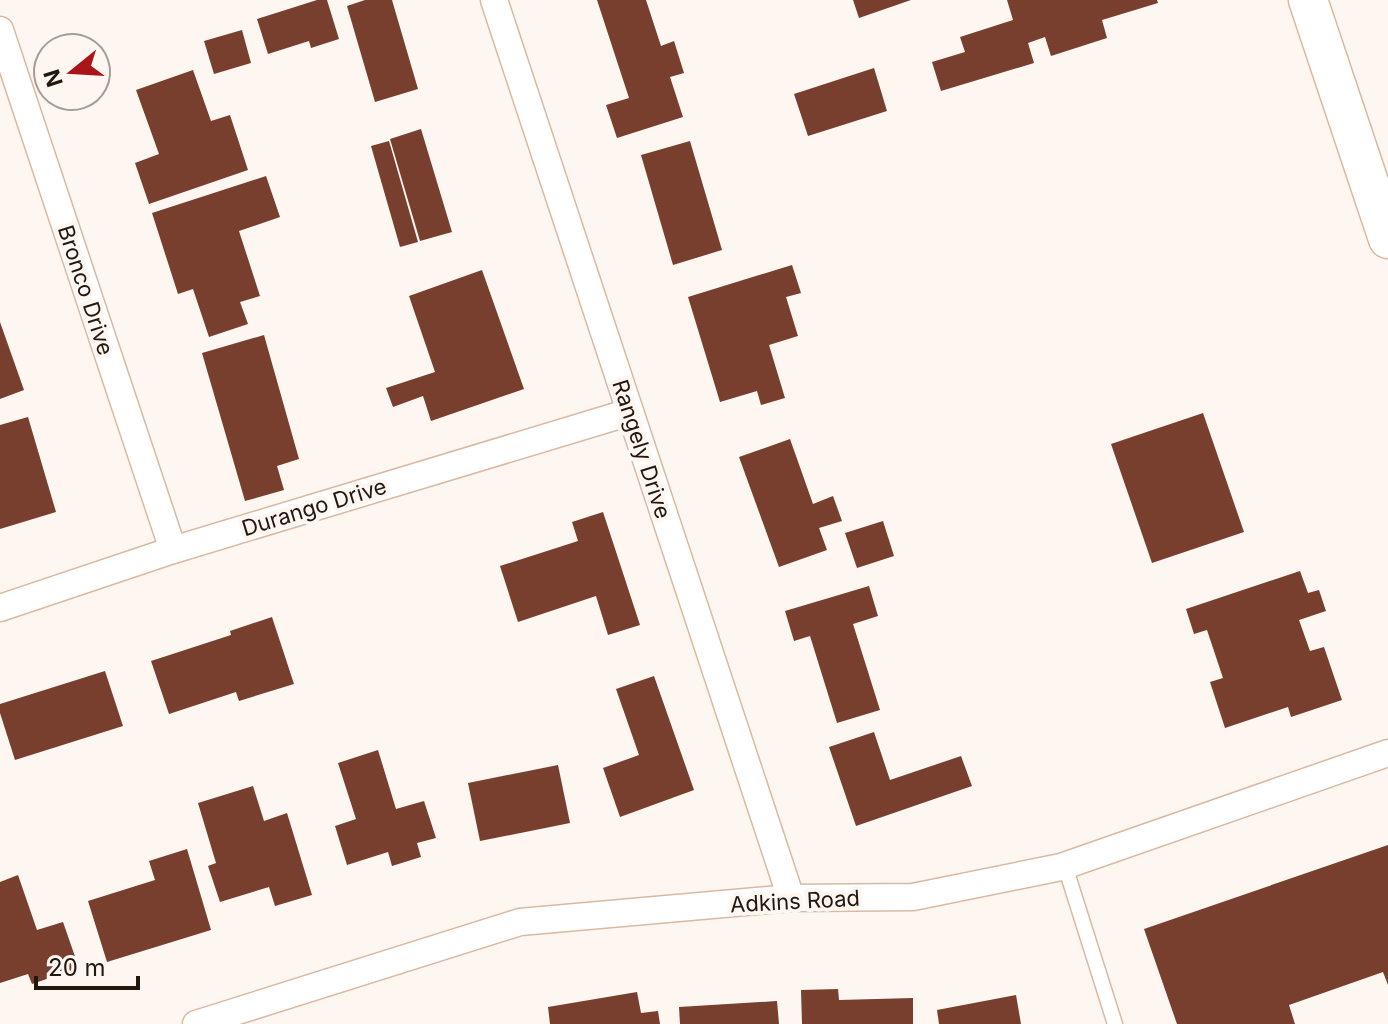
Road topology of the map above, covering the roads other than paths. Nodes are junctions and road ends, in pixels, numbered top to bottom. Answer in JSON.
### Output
{"nodes":[{"id":1,"x":494,"y":0,"type":"edge"},
{"id":2,"x":1308,"y":0,"type":"edge"},
{"id":3,"x":0,"y":30,"type":"edge"},
{"id":4,"x":1388,"y":239,"type":"edge"},
{"id":5,"x":630,"y":412,"type":"junction"},
{"id":6,"x":173,"y":550,"type":"junction"},
{"id":7,"x":0,"y":608,"type":"edge"},
{"id":8,"x":1388,"y":753,"type":"edge"},
{"id":9,"x":1065,"y":866,"type":"junction"},
{"id":10,"x":791,"y":898,"type":"junction"},
{"id":11,"x":196,"y":1024,"type":"edge"},
{"id":12,"x":1115,"y":1024,"type":"edge"}],
"edges":[{"from":1,"to":5,"type":"street","name":"Rangely Drive"},
{"from":2,"to":4,"type":"main road"},
{"from":3,"to":6,"type":"street","name":"Bronco Drive"},
{"from":5,"to":6,"type":"street","name":"Durango Drive"},
{"from":5,"to":10,"type":"street","name":"Rangely Drive"},
{"from":6,"to":7,"type":"street","name":"Durango Drive"},
{"from":8,"to":9,"type":"street","name":"Adkins Road"},
{"from":9,"to":10,"type":"street","name":"Adkins Road"},
{"from":9,"to":12,"type":"lane"},
{"from":10,"to":11,"type":"street","name":"Adkins Road"}]}
